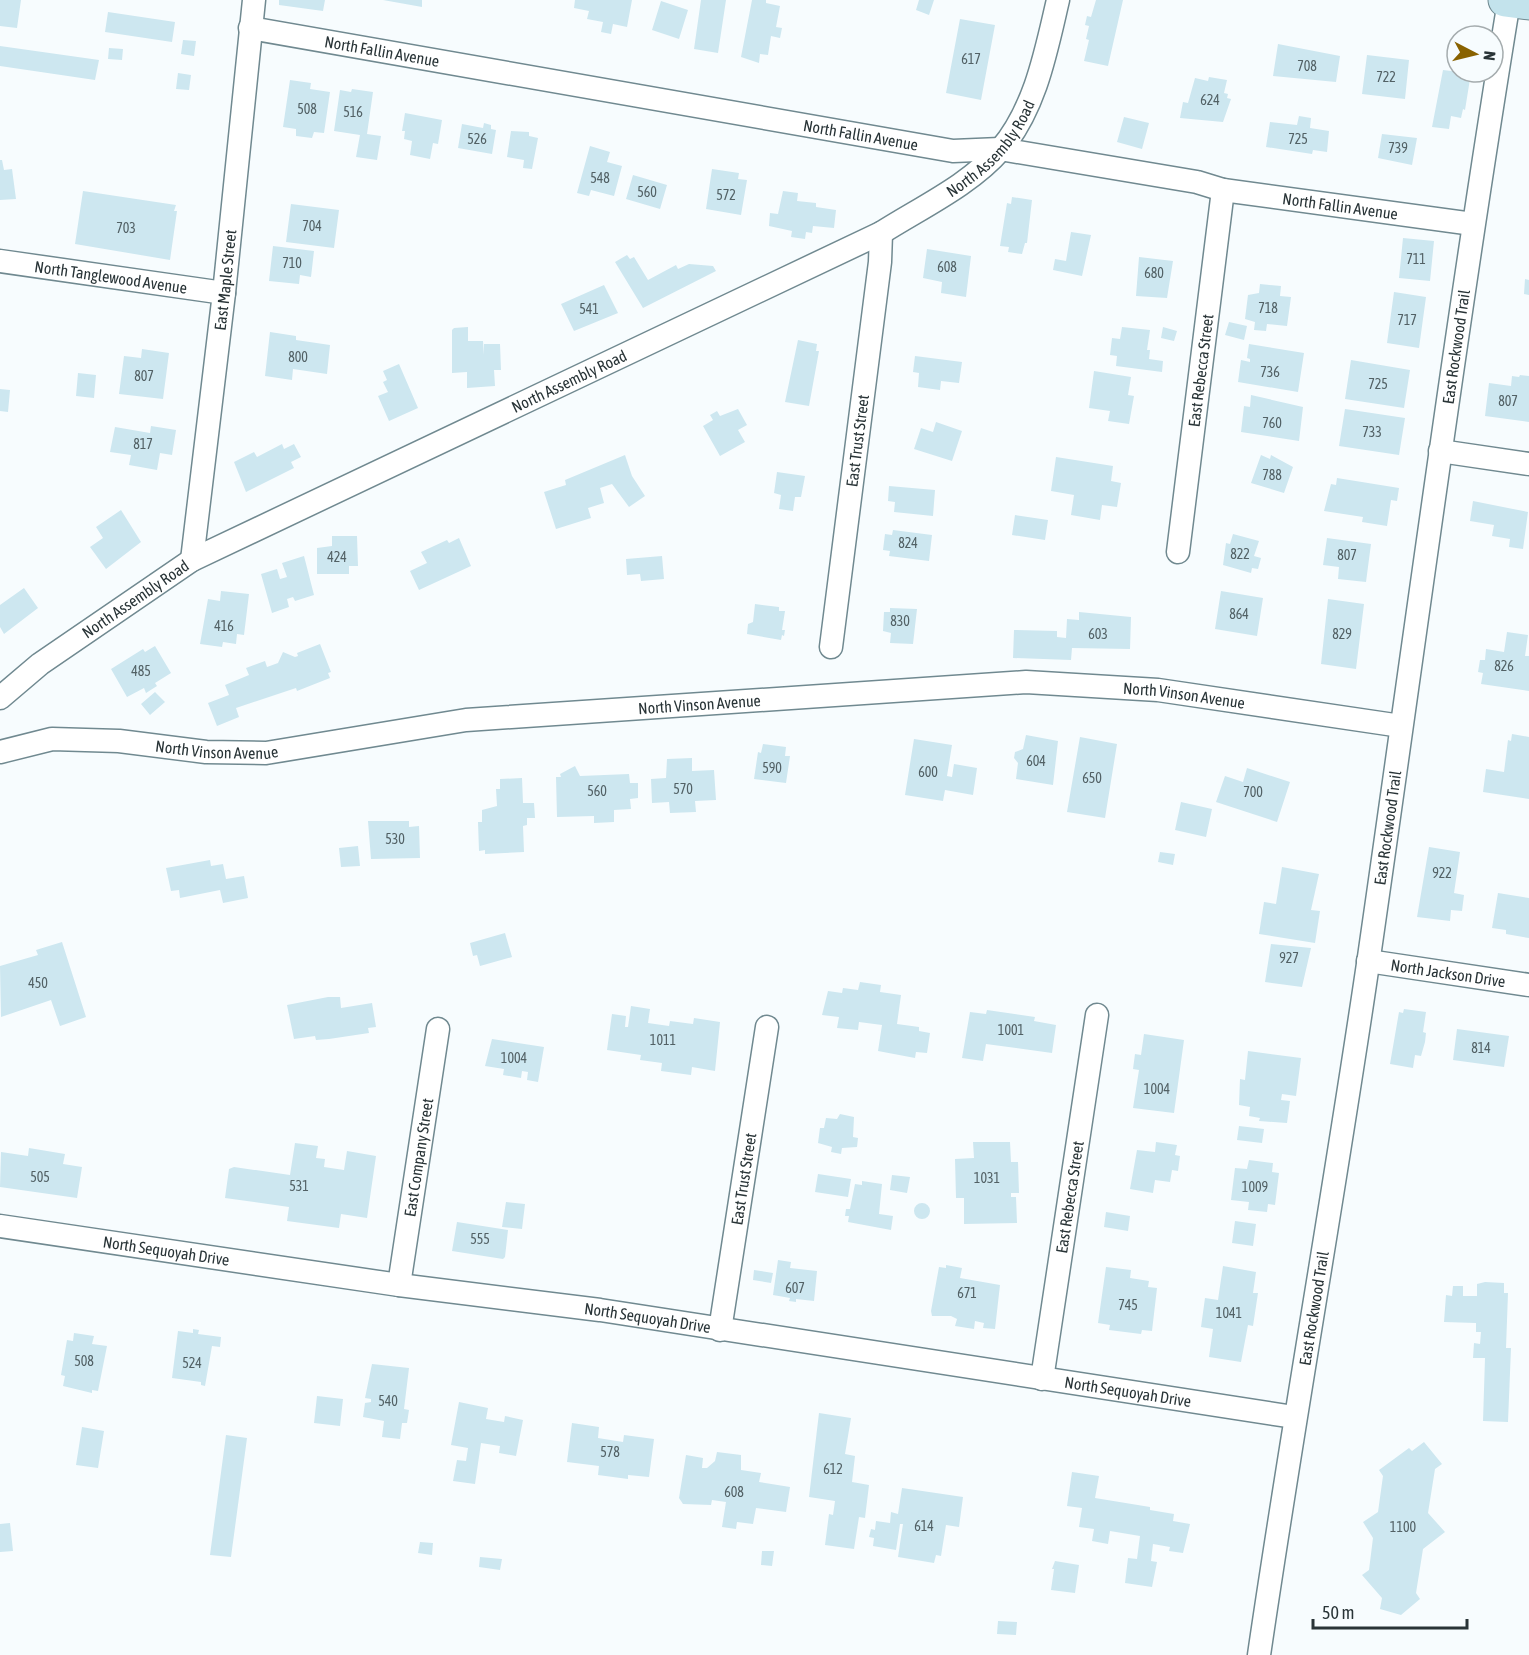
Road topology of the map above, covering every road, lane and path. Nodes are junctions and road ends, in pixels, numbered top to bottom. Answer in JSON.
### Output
{"nodes":[{"id":1,"x":254,"y":0,"type":"edge"},
{"id":2,"x":1058,"y":0,"type":"edge"},
{"id":3,"x":1507,"y":0,"type":"edge"},
{"id":4,"x":1529,"y":3,"type":"edge"},
{"id":5,"x":250,"y":28,"type":"junction"},
{"id":6,"x":1000,"y":149,"type":"junction"},
{"id":7,"x":1223,"y":190,"type":"junction"},
{"id":8,"x":1473,"y":224,"type":"junction"},
{"id":9,"x":881,"y":233,"type":"junction"},
{"id":10,"x":0,"y":261,"type":"edge"},
{"id":11,"x":224,"y":293,"type":"junction"},
{"id":12,"x":1440,"y":451,"type":"junction"},
{"id":13,"x":1529,"y":464,"type":"edge"},
{"id":14,"x":1178,"y":552,"type":"dead end"},
{"id":15,"x":192,"y":560,"type":"junction"},
{"id":16,"x":831,"y":647,"type":"dead end"},
{"id":17,"x":0,"y":698,"type":"edge"},
{"id":18,"x":1401,"y":726,"type":"junction"},
{"id":19,"x":0,"y":753,"type":"edge"},
{"id":20,"x":1368,"y":961,"type":"junction"},
{"id":21,"x":1529,"y":985,"type":"edge"},
{"id":22,"x":1096,"y":1015,"type":"dead end"},
{"id":23,"x":767,"y":1027,"type":"dead end"},
{"id":24,"x":438,"y":1029,"type":"dead end"},
{"id":25,"x":0,"y":1226,"type":"edge"},
{"id":26,"x":399,"y":1285,"type":"junction"},
{"id":27,"x":720,"y":1330,"type":"junction"},
{"id":28,"x":1042,"y":1379,"type":"junction"},
{"id":29,"x":1294,"y":1418,"type":"junction"},
{"id":30,"x":1259,"y":1655,"type":"edge"}],
"edges":[{"from":1,"to":5,"type":"street","name":"East Maple Street"},
{"from":2,"to":6,"type":"street","name":"North Assembly Road"},
{"from":3,"to":4,"type":"main road"},
{"from":3,"to":8,"type":"street","name":"East Rockwood Trail"},
{"from":5,"to":6,"type":"street","name":"North Fallin Avenue"},
{"from":5,"to":11,"type":"street","name":"East Maple Street"},
{"from":6,"to":7,"type":"street","name":"North Fallin Avenue"},
{"from":6,"to":9,"type":"street","name":"North Assembly Road"},
{"from":7,"to":8,"type":"street","name":"North Fallin Avenue"},
{"from":7,"to":14,"type":"street","name":"East Rebecca Street"},
{"from":8,"to":12,"type":"street","name":"East Rockwood Trail"},
{"from":9,"to":15,"type":"street","name":"North Assembly Road"},
{"from":9,"to":16,"type":"street","name":"East Trust Street"},
{"from":10,"to":11,"type":"street","name":"North Tanglewood Avenue"},
{"from":11,"to":15,"type":"street","name":"East Maple Street"},
{"from":12,"to":13,"type":"street"},
{"from":12,"to":18,"type":"street","name":"East Rockwood Trail"},
{"from":15,"to":17,"type":"street","name":"North Assembly Road"},
{"from":18,"to":19,"type":"street","name":"North Vinson Avenue"},
{"from":18,"to":20,"type":"street","name":"East Rockwood Trail"},
{"from":20,"to":21,"type":"street","name":"North Jackson Drive"},
{"from":20,"to":29,"type":"street","name":"East Rockwood Trail"},
{"from":22,"to":28,"type":"street","name":"East Rebecca Street"},
{"from":23,"to":27,"type":"street","name":"East Trust Street"},
{"from":24,"to":26,"type":"street","name":"East Company Street"},
{"from":25,"to":26,"type":"street","name":"North Sequoyah Drive"},
{"from":26,"to":27,"type":"street","name":"North Sequoyah Drive"},
{"from":27,"to":28,"type":"street","name":"North Sequoyah Drive"},
{"from":28,"to":29,"type":"street","name":"North Sequoyah Drive"},
{"from":29,"to":30,"type":"street","name":"East Rockwood Trail"}]}
